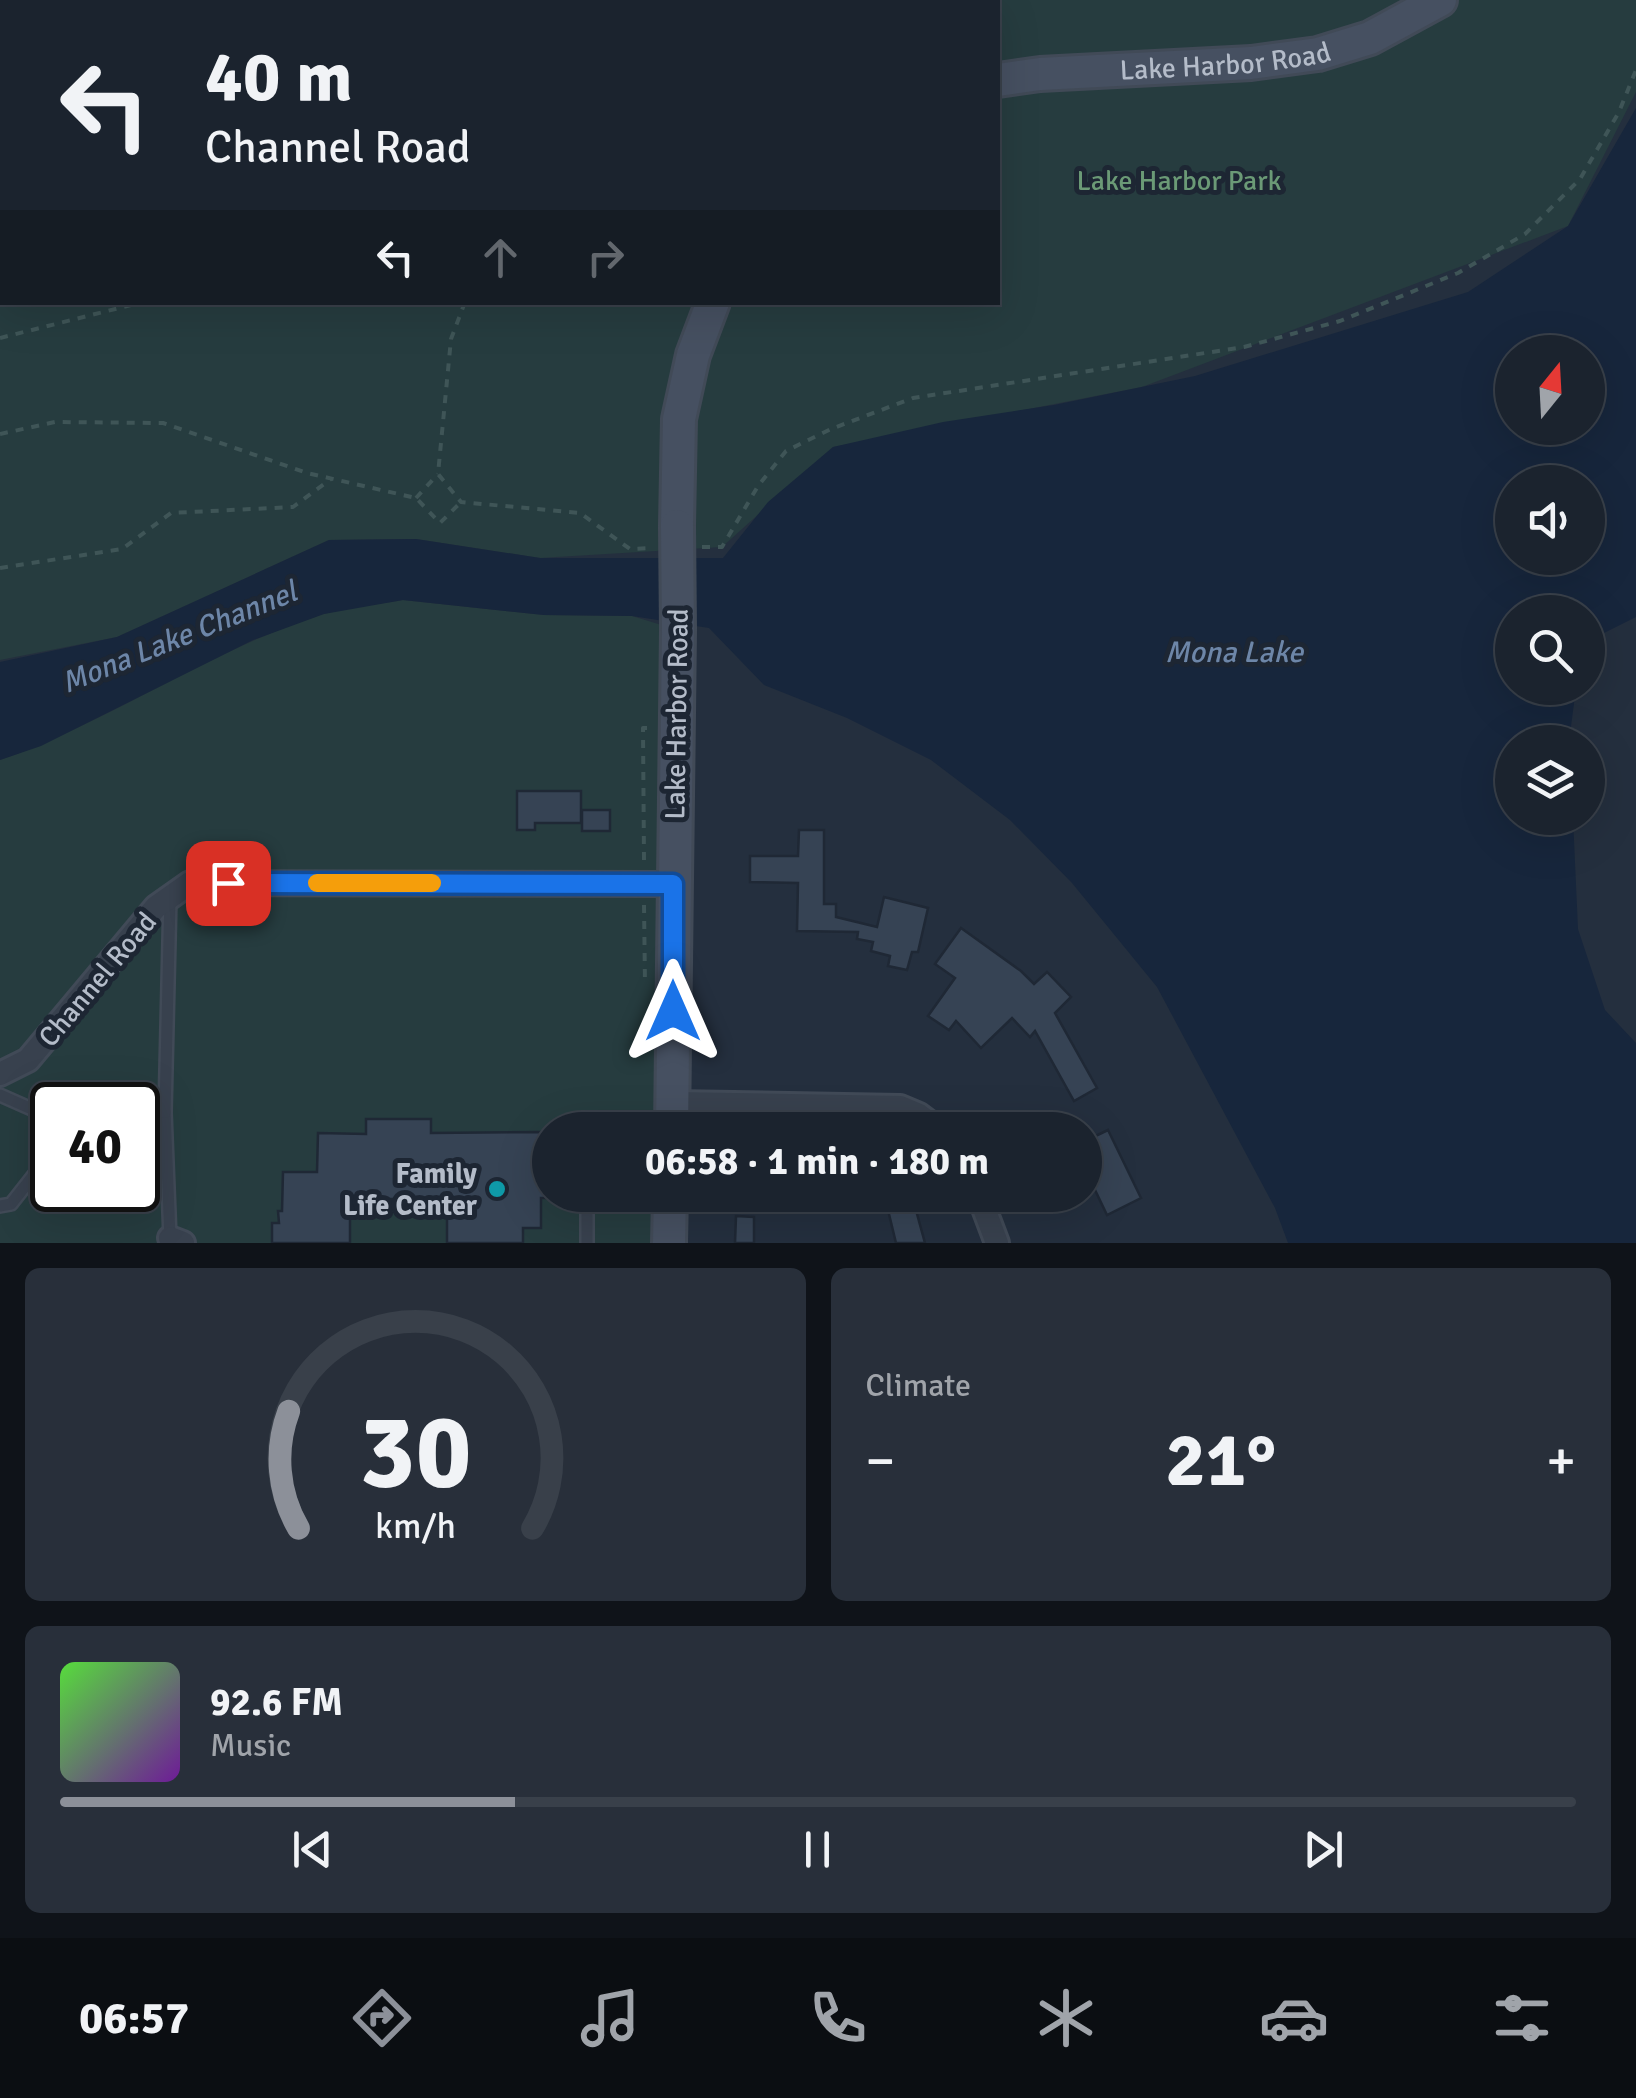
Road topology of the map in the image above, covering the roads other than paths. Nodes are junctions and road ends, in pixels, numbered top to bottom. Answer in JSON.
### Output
{"nodes":[{"id":1,"x":1440,"y":0,"type":"edge"},
{"id":2,"x":1000,"y":80,"type":"edge"},
{"id":3,"x":712,"y":305,"type":"edge"},
{"id":4,"x":659,"y":884,"type":"junction"},
{"id":5,"x":170,"y":897,"type":"junction"},
{"id":6,"x":0,"y":1074,"type":"edge"},
{"id":7,"x":0,"y":1095,"type":"edge"},
{"id":8,"x":30,"y":1108,"type":"edge"},
{"id":9,"x":160,"y":1112,"type":"edge"},
{"id":10,"x":164,"y":1112,"type":"junction"},
{"id":11,"x":672,"y":1112,"type":"edge"},
{"id":12,"x":773,"y":1112,"type":"edge"},
{"id":13,"x":914,"y":1112,"type":"edge"},
{"id":14,"x":30,"y":1180,"type":"edge"},
{"id":15,"x":0,"y":1206,"type":"edge"},
{"id":16,"x":587,"y":1212,"type":"edge"},
{"id":17,"x":670,"y":1212,"type":"edge"},
{"id":18,"x":985,"y":1212,"type":"edge"},
{"id":19,"x":176,"y":1240,"type":"edge"},
{"id":20,"x":587,"y":1243,"type":"edge"},
{"id":21,"x":669,"y":1243,"type":"edge"},
{"id":22,"x":997,"y":1243,"type":"edge"}],
"edges":[{"from":1,"to":2,"type":"street","name":"Lake Harbor Road"},
{"from":3,"to":4,"type":"street","name":"Lake Harbor Road","bridge":true},
{"from":4,"to":5,"type":"street","name":"Channel Road"},
{"from":4,"to":11,"type":"street","name":"Lake Harbor Road"},
{"from":5,"to":6,"type":"street","name":"Channel Road"},
{"from":5,"to":10,"type":"lane"},
{"from":7,"to":8,"type":"lane"},
{"from":9,"to":10,"type":"lane"},
{"from":10,"to":19,"type":"lane"},
{"from":12,"to":13,"type":"street"},
{"from":14,"to":15,"type":"lane"},
{"from":16,"to":20,"type":"lane"},
{"from":17,"to":21,"type":"street"},
{"from":18,"to":22,"type":"street"}]}
